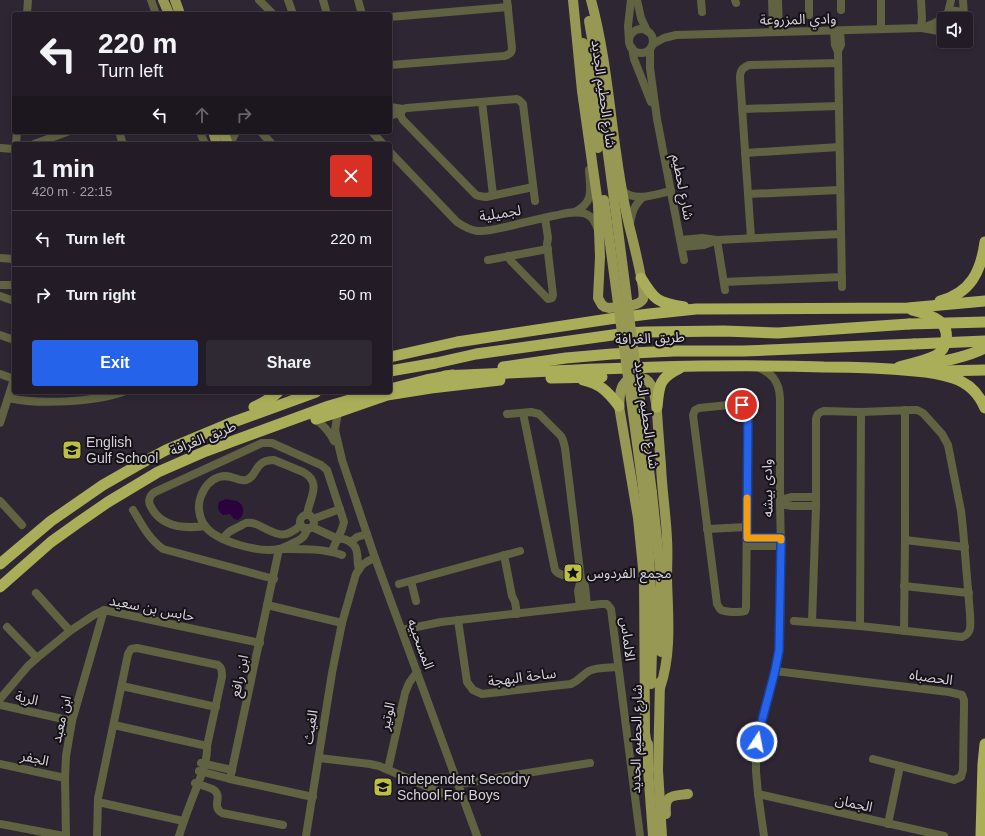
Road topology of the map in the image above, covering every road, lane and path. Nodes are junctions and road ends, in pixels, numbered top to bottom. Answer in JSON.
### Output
{"nodes":[{"id":1,"x":28,"y":0,"type":"edge"},
{"id":2,"x":163,"y":0,"type":"edge"},
{"id":3,"x":175,"y":0,"type":"edge"},
{"id":4,"x":259,"y":0,"type":"edge"},
{"id":5,"x":288,"y":0,"type":"edge"},
{"id":6,"x":323,"y":0,"type":"edge"},
{"id":7,"x":358,"y":0,"type":"edge"},
{"id":8,"x":574,"y":0,"type":"edge"},
{"id":9,"x":585,"y":0,"type":"edge"},
{"id":10,"x":591,"y":0,"type":"edge"},
{"id":11,"x":631,"y":0,"type":"edge"},
{"id":12,"x":637,"y":0,"type":"edge"},
{"id":13,"x":701,"y":0,"type":"edge"},
{"id":14,"x":772,"y":0,"type":"edge"},
{"id":15,"x":778,"y":0,"type":"edge"},
{"id":16,"x":809,"y":0,"type":"edge"},
{"id":17,"x":841,"y":0,"type":"edge"},
{"id":18,"x":881,"y":0,"type":"edge"},
{"id":19,"x":921,"y":0,"type":"edge"},
{"id":20,"x":951,"y":0,"type":"edge"},
{"id":21,"x":963,"y":0,"type":"edge"},
{"id":22,"x":152,"y":2,"type":"edge"},
{"id":23,"x":507,"y":3,"type":"edge"},
{"id":24,"x":841,"y":10,"type":"dead end"},
{"id":25,"x":27,"y":12,"type":"edge"},
{"id":26,"x":149,"y":12,"type":"edge"},
{"id":27,"x":155,"y":12,"type":"edge"},
{"id":28,"x":167,"y":12,"type":"edge"},
{"id":29,"x":179,"y":12,"type":"edge"},
{"id":30,"x":271,"y":12,"type":"edge"},
{"id":31,"x":291,"y":12,"type":"edge"},
{"id":32,"x":326,"y":12,"type":"edge"},
{"id":33,"x":361,"y":12,"type":"edge"},
{"id":34,"x":702,"y":12,"type":"dead end"},
{"id":35,"x":947,"y":12,"type":"edge"},
{"id":36,"x":949,"y":12,"type":"edge"},
{"id":37,"x":960,"y":12,"type":"edge"},
{"id":38,"x":964,"y":12,"type":"edge"},
{"id":39,"x":809,"y":15,"type":"dead end"},
{"id":40,"x":392,"y":17,"type":"edge"},
{"id":41,"x":937,"y":21,"type":"edge"},
{"id":42,"x":921,"y":28,"type":"junction"},
{"id":43,"x":882,"y":29,"type":"junction"},
{"id":44,"x":648,"y":31,"type":"junction"},
{"id":45,"x":837,"y":31,"type":"junction"},
{"id":46,"x":937,"y":31,"type":"edge"},
{"id":47,"x":776,"y":32,"type":"junction"},
{"id":48,"x":676,"y":35,"type":"junction"},
{"id":49,"x":630,"y":45,"type":"junction"},
{"id":50,"x":651,"y":47,"type":"junction"},
{"id":51,"x":838,"y":63,"type":"junction"},
{"id":52,"x":392,"y":65,"type":"edge"},
{"id":53,"x":482,"y":102,"type":"junction"},
{"id":54,"x":838,"y":106,"type":"junction"},
{"id":55,"x":392,"y":108,"type":"edge"},
{"id":56,"x":742,"y":109,"type":"junction"},
{"id":57,"x":402,"y":111,"type":"junction"},
{"id":58,"x":392,"y":115,"type":"edge"},
{"id":59,"x":657,"y":119,"type":"junction"},
{"id":60,"x":62,"y":134,"type":"edge"},
{"id":61,"x":263,"y":134,"type":"edge"},
{"id":62,"x":374,"y":134,"type":"edge"},
{"id":63,"x":215,"y":135,"type":"edge"},
{"id":64,"x":40,"y":142,"type":"edge"},
{"id":65,"x":226,"y":142,"type":"edge"},
{"id":66,"x":270,"y":142,"type":"edge"},
{"id":67,"x":381,"y":142,"type":"edge"},
{"id":68,"x":839,"y":147,"type":"junction"},
{"id":69,"x":0,"y":148,"type":"edge"},
{"id":70,"x":12,"y":149,"type":"edge"},
{"id":71,"x":591,"y":150,"type":"junction"},
{"id":72,"x":745,"y":153,"type":"junction"},
{"id":73,"x":392,"y":154,"type":"edge"},
{"id":74,"x":533,"y":187,"type":"junction"},
{"id":75,"x":622,"y":190,"type":"junction"},
{"id":76,"x":840,"y":190,"type":"junction"},
{"id":77,"x":671,"y":191,"type":"junction"},
{"id":78,"x":748,"y":194,"type":"junction"},
{"id":79,"x":493,"y":195,"type":"junction"},
{"id":80,"x":643,"y":197,"type":"junction"},
{"id":81,"x":609,"y":200,"type":"junction"},
{"id":82,"x":535,"y":201,"type":"dead end"},
{"id":83,"x":574,"y":212,"type":"junction"},
{"id":84,"x":543,"y":218,"type":"junction"},
{"id":85,"x":630,"y":228,"type":"junction"},
{"id":86,"x":600,"y":234,"type":"junction"},
{"id":87,"x":841,"y":234,"type":"junction"},
{"id":88,"x":751,"y":238,"type":"junction"},
{"id":89,"x":717,"y":240,"type":"junction"},
{"id":90,"x":985,"y":242,"type":"edge"},
{"id":91,"x":681,"y":243,"type":"junction"},
{"id":92,"x":548,"y":247,"type":"junction"},
{"id":93,"x":508,"y":256,"type":"junction"},
{"id":94,"x":0,"y":258,"type":"edge"},
{"id":95,"x":12,"y":259,"type":"edge"},
{"id":96,"x":488,"y":260,"type":"dead end"},
{"id":97,"x":684,"y":260,"type":"dead end"},
{"id":98,"x":842,"y":277,"type":"junction"},
{"id":99,"x":641,"y":278,"type":"junction"},
{"id":100,"x":0,"y":285,"type":"edge"},
{"id":101,"x":12,"y":285,"type":"dead end"},
{"id":102,"x":842,"y":288,"type":"dead end"},
{"id":103,"x":0,"y":296,"type":"edge"},
{"id":104,"x":12,"y":300,"type":"edge"},
{"id":105,"x":982,"y":302,"type":"edge"},
{"id":106,"x":908,"y":308,"type":"junction"},
{"id":107,"x":696,"y":309,"type":"junction"},
{"id":108,"x":985,"y":322,"type":"edge"},
{"id":109,"x":0,"y":335,"type":"edge"},
{"id":110,"x":490,"y":337,"type":"junction"},
{"id":111,"x":12,"y":339,"type":"edge"},
{"id":112,"x":985,"y":341,"type":"edge"},
{"id":113,"x":985,"y":348,"type":"edge"},
{"id":114,"x":392,"y":357,"type":"edge"},
{"id":115,"x":754,"y":366,"type":"junction"},
{"id":116,"x":665,"y":367,"type":"junction"},
{"id":117,"x":683,"y":367,"type":"junction"},
{"id":118,"x":893,"y":369,"type":"junction"},
{"id":119,"x":392,"y":370,"type":"edge"},
{"id":120,"x":985,"y":370,"type":"edge"},
{"id":121,"x":392,"y":371,"type":"edge"},
{"id":122,"x":921,"y":372,"type":"junction"},
{"id":123,"x":0,"y":374,"type":"edge"},
{"id":124,"x":445,"y":376,"type":"junction"},
{"id":125,"x":12,"y":378,"type":"edge"},
{"id":126,"x":573,"y":378,"type":"junction"},
{"id":127,"x":12,"y":387,"type":"edge"},
{"id":128,"x":392,"y":389,"type":"edge"},
{"id":129,"x":113,"y":394,"type":"edge"},
{"id":130,"x":276,"y":394,"type":"edge"},
{"id":131,"x":310,"y":394,"type":"edge"},
{"id":132,"x":370,"y":394,"type":"edge"},
{"id":133,"x":9,"y":398,"type":"junction"},
{"id":134,"x":619,"y":406,"type":"junction"},
{"id":135,"x":657,"y":407,"type":"junction"},
{"id":136,"x":985,"y":408,"type":"edge"},
{"id":137,"x":905,"y":410,"type":"junction"},
{"id":138,"x":338,"y":412,"type":"junction"},
{"id":139,"x":861,"y":412,"type":"junction"},
{"id":140,"x":523,"y":413,"type":"junction"},
{"id":141,"x":2,"y":414,"type":"edge"},
{"id":142,"x":507,"y":414,"type":"dead end"},
{"id":143,"x":315,"y":419,"type":"junction"},
{"id":144,"x":0,"y":423,"type":"edge"},
{"id":145,"x":228,"y":424,"type":"junction"},
{"id":146,"x":253,"y":434,"type":"junction"},
{"id":147,"x":297,"y":454,"type":"junction"},
{"id":148,"x":342,"y":460,"type":"junction"},
{"id":149,"x":215,"y":464,"type":"junction"},
{"id":150,"x":291,"y":467,"type":"junction"},
{"id":151,"x":219,"y":477,"type":"junction"},
{"id":152,"x":648,"y":494,"type":"junction"},
{"id":153,"x":816,"y":497,"type":"junction"},
{"id":154,"x":0,"y":501,"type":"edge"},
{"id":155,"x":780,"y":502,"type":"junction"},
{"id":156,"x":816,"y":506,"type":"junction"},
{"id":157,"x":340,"y":509,"type":"junction"},
{"id":158,"x":133,"y":510,"type":"dead end"},
{"id":159,"x":309,"y":523,"type":"junction"},
{"id":160,"x":22,"y":526,"type":"dead end"},
{"id":161,"x":205,"y":526,"type":"junction"},
{"id":162,"x":238,"y":527,"type":"junction"},
{"id":163,"x":747,"y":527,"type":"junction"},
{"id":164,"x":707,"y":529,"type":"junction"},
{"id":165,"x":367,"y":534,"type":"junction"},
{"id":166,"x":340,"y":537,"type":"junction"},
{"id":167,"x":223,"y":538,"type":"junction"},
{"id":168,"x":906,"y":540,"type":"junction"},
{"id":169,"x":351,"y":542,"type":"junction"},
{"id":170,"x":747,"y":542,"type":"junction"},
{"id":171,"x":781,"y":542,"type":"junction"},
{"id":172,"x":240,"y":545,"type":"junction"},
{"id":173,"x":966,"y":547,"type":"junction"},
{"id":174,"x":279,"y":549,"type":"junction"},
{"id":175,"x":520,"y":551,"type":"dead end"},
{"id":176,"x":332,"y":552,"type":"junction"},
{"id":177,"x":342,"y":555,"type":"dead end"},
{"id":178,"x":504,"y":555,"type":"junction"},
{"id":179,"x":375,"y":558,"type":"junction"},
{"id":180,"x":0,"y":564,"type":"edge"},
{"id":181,"x":359,"y":569,"type":"junction"},
{"id":182,"x":580,"y":576,"type":"junction"},
{"id":183,"x":274,"y":579,"type":"junction"},
{"id":184,"x":411,"y":581,"type":"junction"},
{"id":185,"x":399,"y":584,"type":"dead end"},
{"id":186,"x":904,"y":586,"type":"junction"},
{"id":187,"x":0,"y":587,"type":"edge"},
{"id":188,"x":36,"y":593,"type":"dead end"},
{"id":189,"x":969,"y":593,"type":"junction"},
{"id":190,"x":416,"y":601,"type":"dead end"},
{"id":191,"x":267,"y":606,"type":"junction"},
{"id":192,"x":584,"y":606,"type":"junction"},
{"id":193,"x":104,"y":610,"type":"junction"},
{"id":194,"x":515,"y":614,"type":"junction"},
{"id":195,"x":458,"y":620,"type":"junction"},
{"id":196,"x":794,"y":621,"type":"dead end"},
{"id":197,"x":812,"y":622,"type":"junction"},
{"id":198,"x":342,"y":623,"type":"junction"},
{"id":199,"x":860,"y":626,"type":"junction"},
{"id":200,"x":7,"y":627,"type":"dead end"},
{"id":201,"x":402,"y":630,"type":"junction"},
{"id":202,"x":70,"y":631,"type":"junction"},
{"id":203,"x":904,"y":631,"type":"junction"},
{"id":204,"x":260,"y":643,"type":"junction"},
{"id":205,"x":37,"y":658,"type":"junction"},
{"id":206,"x":618,"y":667,"type":"junction"},
{"id":207,"x":775,"y":671,"type":"junction"},
{"id":208,"x":417,"y":672,"type":"junction"},
{"id":209,"x":122,"y":686,"type":"junction"},
{"id":210,"x":660,"y":688,"type":"junction"},
{"id":211,"x":1,"y":696,"type":"edge"},
{"id":212,"x":0,"y":705,"type":"edge"},
{"id":213,"x":216,"y":707,"type":"junction"},
{"id":214,"x":72,"y":721,"type":"junction"},
{"id":215,"x":114,"y":725,"type":"junction"},
{"id":216,"x":985,"y":744,"type":"edge"},
{"id":217,"x":207,"y":746,"type":"junction"},
{"id":218,"x":648,"y":751,"type":"junction"},
{"id":219,"x":319,"y":758,"type":"junction"},
{"id":220,"x":873,"y":760,"type":"dead end"},
{"id":221,"x":590,"y":763,"type":"dead end"},
{"id":222,"x":0,"y":764,"type":"edge"},
{"id":223,"x":900,"y":766,"type":"junction"},
{"id":224,"x":202,"y":768,"type":"junction"},
{"id":225,"x":232,"y":770,"type":"junction"},
{"id":226,"x":388,"y":770,"type":"junction"},
{"id":227,"x":65,"y":778,"type":"junction"},
{"id":228,"x":230,"y":779,"type":"junction"},
{"id":229,"x":197,"y":784,"type":"junction"},
{"id":230,"x":458,"y":784,"type":"junction"},
{"id":231,"x":688,"y":794,"type":"dead end"},
{"id":232,"x":758,"y":794,"type":"junction"},
{"id":233,"x":313,"y":796,"type":"junction"},
{"id":234,"x":449,"y":796,"type":"dead end"},
{"id":235,"x":98,"y":802,"type":"junction"},
{"id":236,"x":184,"y":821,"type":"junction"},
{"id":237,"x":0,"y":824,"type":"edge"},
{"id":238,"x":888,"y":824,"type":"junction"},
{"id":239,"x":283,"y":825,"type":"dead end"},
{"id":240,"x":65,"y":836,"type":"edge"},
{"id":241,"x":97,"y":836,"type":"edge"},
{"id":242,"x":179,"y":836,"type":"edge"},
{"id":243,"x":306,"y":836,"type":"edge"},
{"id":244,"x":477,"y":836,"type":"edge"},
{"id":245,"x":640,"y":836,"type":"edge"},
{"id":246,"x":653,"y":836,"type":"edge"},
{"id":247,"x":662,"y":836,"type":"edge"},
{"id":248,"x":667,"y":836,"type":"edge"},
{"id":249,"x":764,"y":836,"type":"edge"},
{"id":250,"x":944,"y":836,"type":"edge"},
{"id":251,"x":982,"y":836,"type":"edge"}],
"edges":[{"from":1,"to":25,"type":"street"},
{"from":2,"to":28,"type":"main road"},
{"from":3,"to":29,"type":"main road"},
{"from":4,"to":30,"type":"street"},
{"from":5,"to":31,"type":"street"},
{"from":6,"to":32,"type":"street"},
{"from":7,"to":33,"type":"street"},
{"from":8,"to":71,"type":"main road"},
{"from":8,"to":81,"type":"main road","name":"شارع الحطيم الجديد"},
{"from":9,"to":81,"type":"main road","name":"شارع الحطيم الجديد"},
{"from":10,"to":75,"type":"main road"},
{"from":11,"to":49,"type":"street","name":"شارع لحطيم"},
{"from":12,"to":44,"type":"street"},
{"from":13,"to":34,"type":"street"},
{"from":14,"to":47,"type":"street"},
{"from":15,"to":47,"type":"street"},
{"from":16,"to":39,"type":"street"},
{"from":17,"to":24,"type":"street"},
{"from":18,"to":43,"type":"street"},
{"from":19,"to":42,"type":"street"},
{"from":20,"to":35,"type":"street"},
{"from":21,"to":38,"type":"street"},
{"from":22,"to":26,"type":"street"},
{"from":22,"to":27,"type":"street"},
{"from":23,"to":40,"type":"street"},
{"from":23,"to":52,"type":"street"},
{"from":36,"to":37,"type":"street"},
{"from":41,"to":42,"type":"street","name":"وادي المزروعة"},
{"from":42,"to":43,"type":"street","name":"وادي المزروعة"},
{"from":42,"to":46,"type":"street","name":"وادي المزروعة"},
{"from":43,"to":45,"type":"street","name":"وادي المزروعة"},
{"from":44,"to":48,"type":"street","name":"وادي المزروعة"},
{"from":44,"to":49,"type":"street"},
{"from":44,"to":50,"type":"street"},
{"from":45,"to":47,"type":"street","name":"وادي المزروعة"},
{"from":45,"to":51,"type":"street"},
{"from":47,"to":48,"type":"street","name":"وادي المزروعة"},
{"from":48,"to":50,"type":"street","name":"وادي المزروعة"},
{"from":49,"to":50,"type":"street"},
{"from":49,"to":59,"type":"street","name":"شارع لحطيم"},
{"from":50,"to":59,"type":"street","name":"شارع لحطيم"},
{"from":51,"to":54,"type":"street"},
{"from":51,"to":56,"type":"street"},
{"from":53,"to":57,"type":"street"},
{"from":53,"to":74,"type":"street"},
{"from":53,"to":79,"type":"street"},
{"from":54,"to":56,"type":"street"},
{"from":54,"to":68,"type":"street"},
{"from":55,"to":57,"type":"street"},
{"from":56,"to":72,"type":"street"},
{"from":57,"to":58,"type":"street"},
{"from":57,"to":79,"type":"street"},
{"from":59,"to":77,"type":"street","name":"شارع لحطيم"},
{"from":60,"to":64,"type":"street"},
{"from":61,"to":66,"type":"street"},
{"from":62,"to":67,"type":"street"},
{"from":63,"to":65,"type":"main road"},
{"from":68,"to":72,"type":"street"},
{"from":68,"to":76,"type":"street"},
{"from":69,"to":70,"type":"street"},
{"from":71,"to":83,"type":"street","name":"لجميلية"},
{"from":71,"to":86,"type":"main road"},
{"from":72,"to":78,"type":"street"},
{"from":73,"to":84,"type":"street","name":"لجميلية"},
{"from":74,"to":79,"type":"street"},
{"from":74,"to":82,"type":"street"},
{"from":75,"to":80,"type":"street"},
{"from":75,"to":85,"type":"main road"},
{"from":76,"to":78,"type":"street"},
{"from":76,"to":87,"type":"street"},
{"from":77,"to":80,"type":"street"},
{"from":77,"to":91,"type":"street","name":"شارع لحطيم"},
{"from":78,"to":88,"type":"street"},
{"from":80,"to":85,"type":"street"},
{"from":81,"to":152,"type":"main road","name":"شارع الحطيم الجديد","bridge":true},
{"from":83,"to":84,"type":"street","name":"لجميلية"},
{"from":83,"to":86,"type":"street"},
{"from":84,"to":92,"type":"street"},
{"from":85,"to":99,"type":"main road"},
{"from":86,"to":99,"type":"main road"},
{"from":87,"to":88,"type":"street"},
{"from":87,"to":98,"type":"street"},
{"from":88,"to":89,"type":"street"},
{"from":89,"to":91,"type":"street"},
{"from":89,"to":98,"type":"street"},
{"from":90,"to":106,"type":"highway"},
{"from":91,"to":97,"type":"street","name":"شارع لحطيم"},
{"from":92,"to":93,"type":"street"},
{"from":92,"to":93,"type":"street"},
{"from":93,"to":96,"type":"street"},
{"from":94,"to":95,"type":"street"},
{"from":98,"to":102,"type":"street"},
{"from":99,"to":107,"type":"highway"},
{"from":100,"to":101,"type":"street"},
{"from":103,"to":104,"type":"street"},
{"from":105,"to":106,"type":"highway"},
{"from":106,"to":107,"type":"highway"},
{"from":106,"to":118,"type":"highway"},
{"from":107,"to":110,"type":"highway"},
{"from":108,"to":121,"type":"highway","name":"طريق الغرافة","bridge":true},
{"from":109,"to":111,"type":"street"},
{"from":110,"to":114,"type":"highway"},
{"from":110,"to":119,"type":"highway"},
{"from":112,"to":124,"type":"highway","name":"طريق الغرافة","bridge":true},
{"from":113,"to":118,"type":"highway"},
{"from":115,"to":117,"type":"highway"},
{"from":115,"to":118,"type":"highway"},
{"from":115,"to":155,"type":"street","name":"وادى بيشه"},
{"from":116,"to":117,"type":"highway"},
{"from":116,"to":124,"type":"highway"},
{"from":116,"to":126,"type":"highway"},
{"from":117,"to":135,"type":"highway"},
{"from":118,"to":122,"type":"highway"},
{"from":120,"to":122,"type":"highway"},
{"from":122,"to":136,"type":"highway"},
{"from":123,"to":125,"type":"street"},
{"from":124,"to":128,"type":"highway","name":"طريق الغرافة"},
{"from":126,"to":134,"type":"highway"},
{"from":126,"to":138,"type":"highway"},
{"from":127,"to":133,"type":"street"},
{"from":129,"to":133,"type":"street"},
{"from":130,"to":145,"type":"highway"},
{"from":131,"to":145,"type":"highway","name":"طريق الغرافة"},
{"from":132,"to":146,"type":"highway","name":"طريق الغرافة"},
{"from":133,"to":141,"type":"street"},
{"from":134,"to":135,"type":"main road"},
{"from":134,"to":218,"type":"main road"},
{"from":135,"to":210,"type":"main road"},
{"from":137,"to":139,"type":"street"},
{"from":137,"to":168,"type":"street"},
{"from":137,"to":173,"type":"street"},
{"from":138,"to":143,"type":"highway"},
{"from":138,"to":148,"type":"street","name":"المسحبيه"},
{"from":139,"to":153,"type":"street"},
{"from":139,"to":199,"type":"street"},
{"from":140,"to":142,"type":"street"},
{"from":140,"to":182,"type":"street"},
{"from":140,"to":182,"type":"street"},
{"from":141,"to":144,"type":"street"},
{"from":143,"to":146,"type":"highway"},
{"from":143,"to":148,"type":"street","name":"المسحبيه"},
{"from":145,"to":180,"type":"highway","name":"طريق الغرافة"},
{"from":146,"to":187,"type":"highway","name":"طريق الغرافة"},
{"from":147,"to":149,"type":"street"},
{"from":147,"to":150,"type":"street"},
{"from":147,"to":157,"type":"street"},
{"from":148,"to":165,"type":"street","name":"المسحبيه"},
{"from":149,"to":151,"type":"street"},
{"from":149,"to":161,"type":"street"},
{"from":150,"to":151,"type":"street"},
{"from":150,"to":159,"type":"street"},
{"from":151,"to":161,"type":"street"},
{"from":152,"to":210,"type":"main road","name":"شارع الحطيم الجديد"},
{"from":152,"to":218,"type":"main road","name":"شارع الحطيم الجديد"},
{"from":153,"to":155,"type":"street"},
{"from":153,"to":156,"type":"street"},
{"from":154,"to":160,"type":"street"},
{"from":155,"to":156,"type":"street"},
{"from":155,"to":171,"type":"street","name":"وادى بيشه"},
{"from":156,"to":197,"type":"street"},
{"from":157,"to":159,"type":"street"},
{"from":157,"to":166,"type":"street"},
{"from":158,"to":183,"type":"street"},
{"from":159,"to":162,"type":"street"},
{"from":159,"to":166,"type":"street"},
{"from":159,"to":174,"type":"street"},
{"from":161,"to":167,"type":"street"},
{"from":162,"to":167,"type":"street"},
{"from":162,"to":172,"type":"street"},
{"from":163,"to":164,"type":"street"},
{"from":163,"to":164,"type":"street"},
{"from":163,"to":170,"type":"street"},
{"from":164,"to":170,"type":"street"},
{"from":165,"to":169,"type":"street"},
{"from":165,"to":179,"type":"street","name":"المسحبيه"},
{"from":166,"to":169,"type":"street"},
{"from":166,"to":176,"type":"street"},
{"from":167,"to":172,"type":"street"},
{"from":168,"to":173,"type":"street"},
{"from":168,"to":186,"type":"street"},
{"from":169,"to":181,"type":"street"},
{"from":170,"to":171,"type":"street"},
{"from":171,"to":207,"type":"street","name":"وادى بيشه"},
{"from":172,"to":174,"type":"street"},
{"from":173,"to":189,"type":"street"},
{"from":174,"to":176,"type":"street"},
{"from":174,"to":183,"type":"street","name":"ابن رافع"},
{"from":175,"to":178,"type":"street"},
{"from":176,"to":177,"type":"street"},
{"from":178,"to":184,"type":"street"},
{"from":178,"to":194,"type":"street"},
{"from":179,"to":181,"type":"street"},
{"from":179,"to":201,"type":"street","name":"المسحبيه"},
{"from":181,"to":198,"type":"street","name":"الغيث"},
{"from":182,"to":192,"type":"street"},
{"from":183,"to":191,"type":"street","name":"ابن رافع"},
{"from":184,"to":185,"type":"street"},
{"from":184,"to":190,"type":"street"},
{"from":186,"to":189,"type":"street"},
{"from":186,"to":203,"type":"street"},
{"from":188,"to":202,"type":"street"},
{"from":189,"to":203,"type":"street"},
{"from":191,"to":198,"type":"street"},
{"from":191,"to":204,"type":"street","name":"ابن رافع"},
{"from":192,"to":194,"type":"street","name":"الالماس"},
{"from":192,"to":206,"type":"street","name":"الالماس"},
{"from":193,"to":202,"type":"street","name":"حابس بن سعيد"},
{"from":193,"to":204,"type":"street","name":"حابس بن سعيد"},
{"from":193,"to":214,"type":"street","name":"ابن معبد"},
{"from":194,"to":195,"type":"street","name":"الالماس"},
{"from":195,"to":201,"type":"street","name":"الالماس"},
{"from":195,"to":206,"type":"street","name":"ساحة البهجة"},
{"from":196,"to":197,"type":"street"},
{"from":197,"to":199,"type":"street"},
{"from":198,"to":219,"type":"street","name":"الغيث"},
{"from":199,"to":203,"type":"street"},
{"from":200,"to":205,"type":"street"},
{"from":201,"to":208,"type":"street","name":"المسحبيه"},
{"from":202,"to":205,"type":"street","name":"حابس بن سعيد"},
{"from":204,"to":225,"type":"street","name":"ابن رافع"},
{"from":205,"to":211,"type":"street","name":"حابس بن سعيد"},
{"from":206,"to":245,"type":"street","name":"الالماس"},
{"from":207,"to":223,"type":"street","name":"الحصباه"},
{"from":207,"to":232,"type":"street","name":"وادى بيشه"},
{"from":208,"to":226,"type":"street","name":"الوتير"},
{"from":208,"to":230,"type":"street","name":"المسحبيه"},
{"from":209,"to":213,"type":"street"},
{"from":209,"to":213,"type":"street"},
{"from":209,"to":215,"type":"street"},
{"from":210,"to":247,"type":"main road","name":"شارع الحطيم الجديد"},
{"from":212,"to":214,"type":"street","name":"الرية"},
{"from":213,"to":217,"type":"street"},
{"from":214,"to":227,"type":"street","name":"ابن معبد"},
{"from":215,"to":217,"type":"street"},
{"from":215,"to":235,"type":"street"},
{"from":216,"to":251,"type":"highway"},
{"from":217,"to":224,"type":"street"},
{"from":218,"to":246,"type":"main road","name":"شارع الحطيم الجديد"},
{"from":219,"to":226,"type":"street"},
{"from":219,"to":233,"type":"street","name":"الغيث"},
{"from":220,"to":223,"type":"street","name":"الحصباه"},
{"from":221,"to":230,"type":"street"},
{"from":222,"to":227,"type":"street","name":"الجفر"},
{"from":223,"to":238,"type":"street"},
{"from":224,"to":225,"type":"street"},
{"from":224,"to":228,"type":"street"},
{"from":224,"to":229,"type":"street"},
{"from":225,"to":228,"type":"street","name":"ابن رافع"},
{"from":226,"to":234,"type":"street"},
{"from":227,"to":240,"type":"street","name":"ابن معبد"},
{"from":228,"to":233,"type":"street"},
{"from":229,"to":236,"type":"street"},
{"from":229,"to":239,"type":"street"},
{"from":230,"to":244,"type":"street","name":"المسحبيه"},
{"from":231,"to":248,"type":"main road"},
{"from":232,"to":238,"type":"street","name":"الجمان"},
{"from":232,"to":249,"type":"street","name":"وادى بيشه"},
{"from":233,"to":243,"type":"street","name":"الغيث"},
{"from":235,"to":236,"type":"street"},
{"from":235,"to":241,"type":"street"},
{"from":236,"to":242,"type":"street"},
{"from":237,"to":240,"type":"street"},
{"from":238,"to":250,"type":"street","name":"الجمان"}]}
